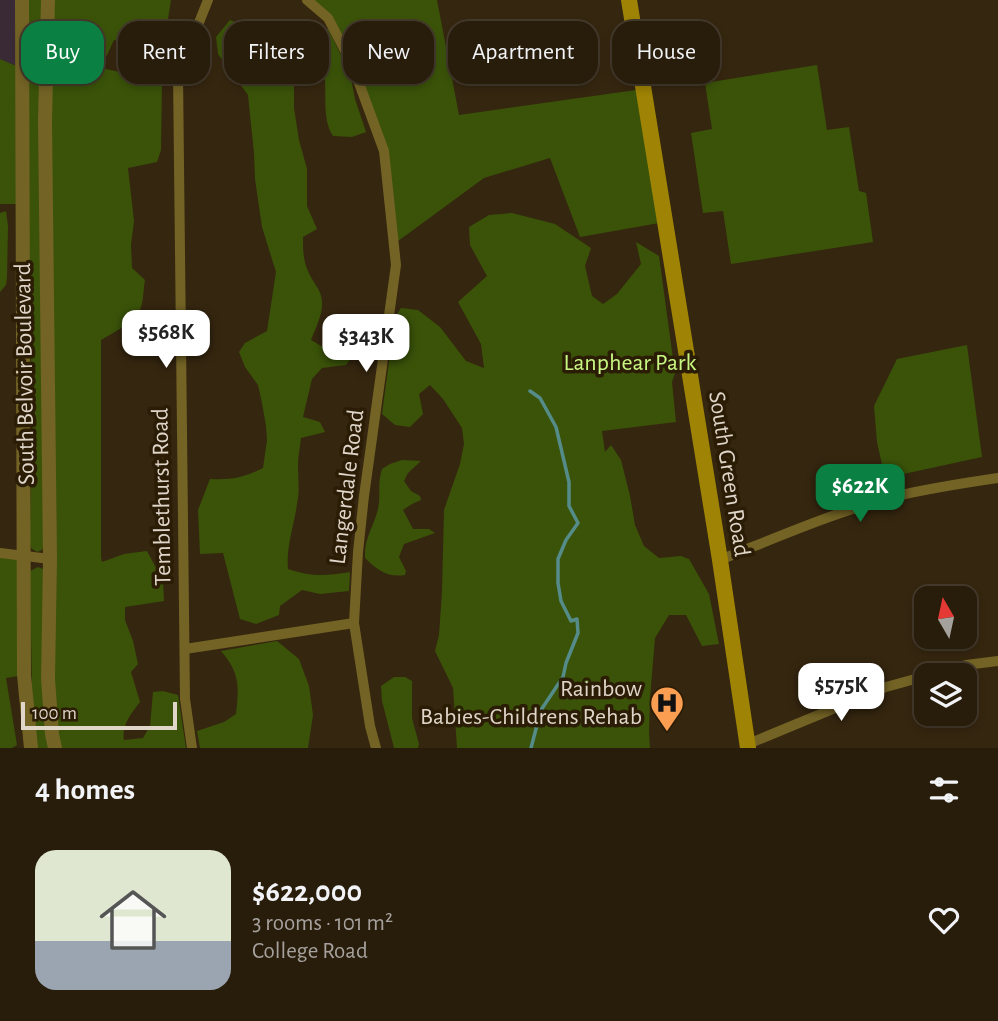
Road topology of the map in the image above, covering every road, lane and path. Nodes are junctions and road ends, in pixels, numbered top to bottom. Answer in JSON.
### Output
{"nodes":[{"id":1,"x":22,"y":0,"type":"edge"},
{"id":2,"x":48,"y":0,"type":"edge"},
{"id":3,"x":208,"y":0,"type":"edge"},
{"id":4,"x":307,"y":0,"type":"edge"},
{"id":5,"x":629,"y":0,"type":"edge"},
{"id":6,"x":998,"y":478,"type":"edge"},
{"id":7,"x":0,"y":553,"type":"edge"},
{"id":8,"x":23,"y":555,"type":"junction"},
{"id":9,"x":50,"y":559,"type":"junction"},
{"id":10,"x":720,"y":560,"type":"junction"},
{"id":11,"x":355,"y":623,"type":"junction"},
{"id":12,"x":185,"y":649,"type":"junction"},
{"id":13,"x":998,"y":660,"type":"edge"},
{"id":14,"x":977,"y":664,"type":"edge"},
{"id":15,"x":914,"y":680,"type":"edge"},
{"id":16,"x":748,"y":746,"type":"edge"},
{"id":17,"x":31,"y":748,"type":"edge"},
{"id":18,"x":55,"y":748,"type":"edge"},
{"id":19,"x":192,"y":748,"type":"edge"},
{"id":20,"x":376,"y":748,"type":"edge"}],
"edges":[{"from":1,"to":8,"type":"street","name":"South Belvoir Boulevard"},
{"from":2,"to":9,"type":"street","name":"South Belvoir Boulevard"},
{"from":3,"to":12,"type":"street","name":"Temblethurst Road"},
{"from":4,"to":11,"type":"street","name":"Langerdale Road"},
{"from":5,"to":10,"type":"main road","name":"South Green Road"},
{"from":6,"to":10,"type":"street"},
{"from":7,"to":8,"type":"street"},
{"from":8,"to":9,"type":"street"},
{"from":8,"to":17,"type":"street","name":"South Belvoir Boulevard"},
{"from":9,"to":18,"type":"street","name":"South Belvoir Boulevard"},
{"from":10,"to":16,"type":"main road","name":"South Green Road"},
{"from":11,"to":12,"type":"street"},
{"from":11,"to":20,"type":"street","name":"Langerdale Road"},
{"from":12,"to":19,"type":"street","name":"Temblethurst Road"},
{"from":13,"to":14,"type":"street"},
{"from":15,"to":16,"type":"street"}]}
